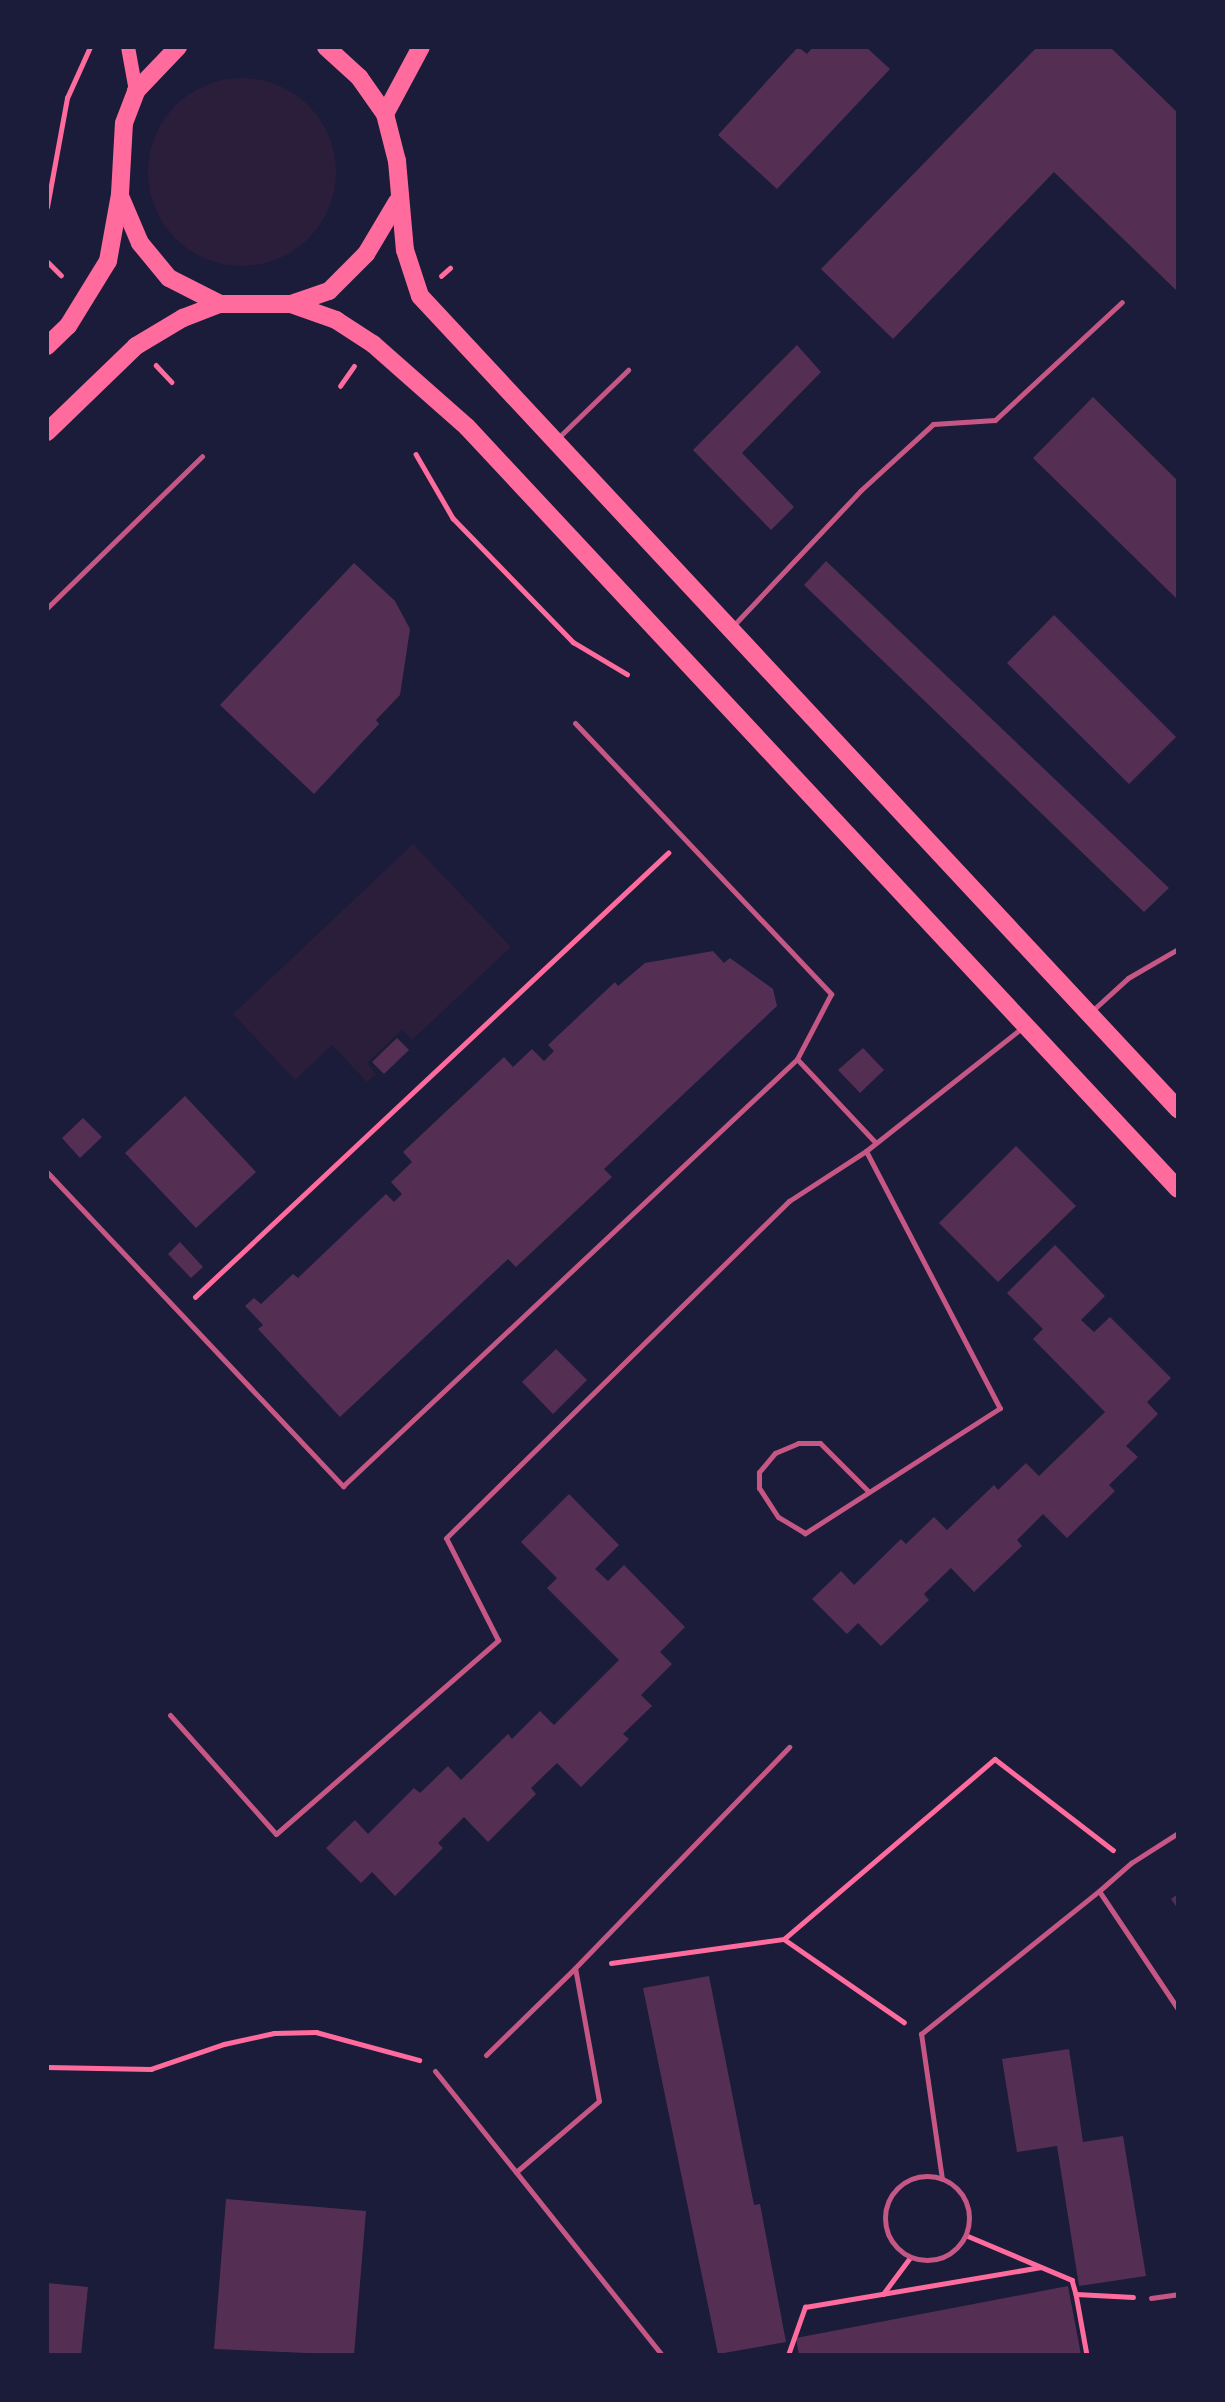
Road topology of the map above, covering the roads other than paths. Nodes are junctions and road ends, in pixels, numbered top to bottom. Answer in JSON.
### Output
{"nodes":[{"id":1,"x":128,"y":47,"type":"edge"},
{"id":2,"x":178,"y":47,"type":"edge"},
{"id":3,"x":326,"y":47,"type":"edge"},
{"id":4,"x":421,"y":47,"type":"edge"},
{"id":5,"x":136,"y":91,"type":"junction"},
{"id":6,"x":385,"y":114,"type":"junction"},
{"id":7,"x":120,"y":194,"type":"junction"},
{"id":8,"x":397,"y":202,"type":"junction"},
{"id":9,"x":1122,"y":302,"type":"dead end"},
{"id":10,"x":220,"y":304,"type":"junction"},
{"id":11,"x":291,"y":304,"type":"junction"},
{"id":12,"x":47,"y":346,"type":"edge"},
{"id":13,"x":628,"y":370,"type":"dead end"},
{"id":14,"x":47,"y":432,"type":"edge"},
{"id":15,"x":556,"y":440,"type":"junction"},
{"id":16,"x":202,"y":456,"type":"dead end"},
{"id":17,"x":47,"y":608,"type":"edge"},
{"id":18,"x":730,"y":630,"type":"junction"},
{"id":19,"x":575,"y":723,"type":"dead end"},
{"id":20,"x":1178,"y":949,"type":"edge"},
{"id":21,"x":1089,"y":1014,"type":"junction"},
{"id":22,"x":1025,"y":1026,"type":"junction"},
{"id":23,"x":797,"y":1059,"type":"junction"},
{"id":24,"x":1178,"y":1109,"type":"edge"},
{"id":25,"x":876,"y":1143,"type":"junction"},
{"id":26,"x":866,"y":1151,"type":"junction"},
{"id":27,"x":47,"y":1172,"type":"edge"},
{"id":28,"x":1178,"y":1189,"type":"edge"},
{"id":29,"x":869,"y":1492,"type":"junction"},
{"id":30,"x":170,"y":1715,"type":"dead end"},
{"id":31,"x":789,"y":1747,"type":"dead end"},
{"id":32,"x":1178,"y":1833,"type":"edge"},
{"id":33,"x":1099,"y":1891,"type":"junction"},
{"id":34,"x":575,"y":1968,"type":"junction"},
{"id":35,"x":1178,"y":2009,"type":"edge"},
{"id":36,"x":486,"y":2055,"type":"dead end"},
{"id":37,"x":435,"y":2071,"type":"dead end"},
{"id":38,"x":516,"y":2172,"type":"junction"},
{"id":39,"x":942,"y":2179,"type":"junction"},
{"id":40,"x":1178,"y":2294,"type":"edge"},
{"id":41,"x":1151,"y":2298,"type":"road end"},
{"id":42,"x":662,"y":2355,"type":"edge"}],
"edges":[{"from":1,"to":5,"type":"main road"},
{"from":2,"to":5,"type":"main road"},
{"from":3,"to":6,"type":"main road"},
{"from":4,"to":6,"type":"main road"},
{"from":5,"to":7,"type":"main road"},
{"from":6,"to":8,"type":"main road"},
{"from":7,"to":10,"type":"main road"},
{"from":7,"to":12,"type":"main road"},
{"from":8,"to":11,"type":"main road"},
{"from":8,"to":15,"type":"main road"},
{"from":9,"to":18,"type":"lane"},
{"from":10,"to":11,"type":"main road"},
{"from":10,"to":14,"type":"main road"},
{"from":11,"to":22,"type":"main road"},
{"from":13,"to":15,"type":"lane"},
{"from":15,"to":18,"type":"main road"},
{"from":16,"to":17,"type":"lane"},
{"from":18,"to":21,"type":"main road"},
{"from":19,"to":23,"type":"lane"},
{"from":20,"to":21,"type":"lane"},
{"from":21,"to":24,"type":"main road"},
{"from":22,"to":25,"type":"lane"},
{"from":22,"to":28,"type":"main road"},
{"from":23,"to":25,"type":"lane"},
{"from":23,"to":27,"type":"lane"},
{"from":25,"to":26,"type":"lane"},
{"from":26,"to":29,"type":"lane"},
{"from":26,"to":30,"type":"lane"},
{"from":29,"to":29,"type":"lane"},
{"from":31,"to":34,"type":"lane"},
{"from":32,"to":33,"type":"lane"},
{"from":33,"to":35,"type":"lane"},
{"from":33,"to":39,"type":"lane"},
{"from":34,"to":36,"type":"lane"},
{"from":34,"to":38,"type":"lane"},
{"from":37,"to":38,"type":"lane"},
{"from":38,"to":42,"type":"lane"},
{"from":39,"to":39,"type":"lane"},
{"from":40,"to":41,"type":"lane"}]}
